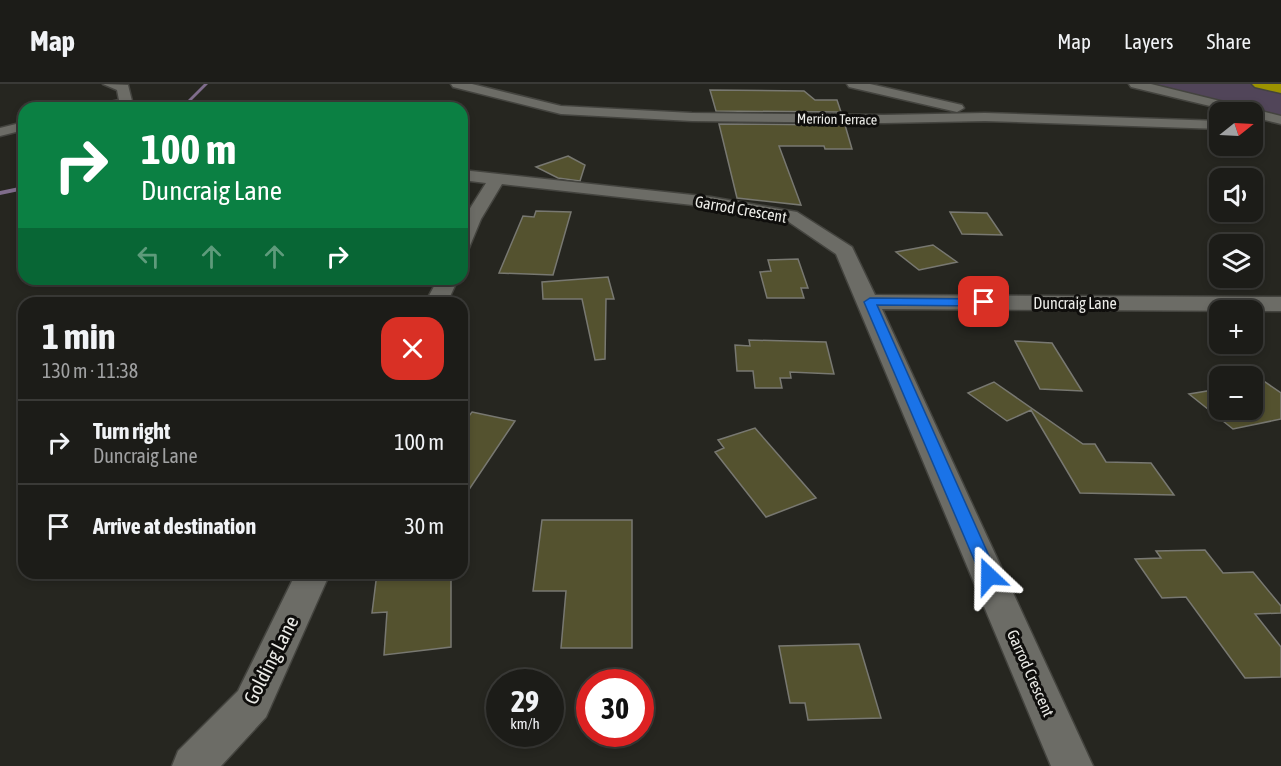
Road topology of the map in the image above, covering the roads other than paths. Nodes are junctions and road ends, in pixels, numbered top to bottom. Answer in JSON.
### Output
{"nodes":[{"id":1,"x":109,"y":84,"type":"edge"},
{"id":2,"x":457,"y":84,"type":"edge"},
{"id":3,"x":853,"y":84,"type":"edge"},
{"id":4,"x":1136,"y":84,"type":"edge"},
{"id":5,"x":1260,"y":84,"type":"edge"},
{"id":6,"x":1281,"y":88,"type":"edge"},
{"id":7,"x":128,"y":102,"type":"edge"},
{"id":8,"x":1209,"y":102,"type":"edge"},
{"id":9,"x":985,"y":117,"type":"junction"},
{"id":10,"x":1209,"y":125,"type":"edge"},
{"id":11,"x":18,"y":128,"type":"edge"},
{"id":12,"x":0,"y":132,"type":"edge"},
{"id":13,"x":468,"y":176,"type":"edge"},
{"id":14,"x":496,"y":179,"type":"junction"},
{"id":15,"x":468,"y":229,"type":"edge"},
{"id":16,"x":870,"y":302,"type":"junction"},
{"id":17,"x":1281,"y":304,"type":"edge"},
{"id":18,"x":310,"y":579,"type":"edge"},
{"id":19,"x":193,"y":766,"type":"edge"},
{"id":20,"x":1072,"y":766,"type":"edge"}],
"edges":[{"from":1,"to":7,"type":"street"},
{"from":2,"to":9,"type":"street","name":"Merrion Terrace"},
{"from":3,"to":9,"type":"street"},
{"from":4,"to":8,"type":"street"},
{"from":5,"to":6,"type":"highway"},
{"from":9,"to":10,"type":"street","name":"Merrion Terrace"},
{"from":11,"to":12,"type":"street"},
{"from":13,"to":14,"type":"street","name":"Garrod Crescent"},
{"from":14,"to":15,"type":"street"},
{"from":14,"to":16,"type":"street","name":"Garrod Crescent"},
{"from":16,"to":17,"type":"street","name":"Duncraig Lane"},
{"from":16,"to":20,"type":"street","name":"Garrod Crescent"},
{"from":18,"to":19,"type":"street","name":"Golding Lane"}]}
